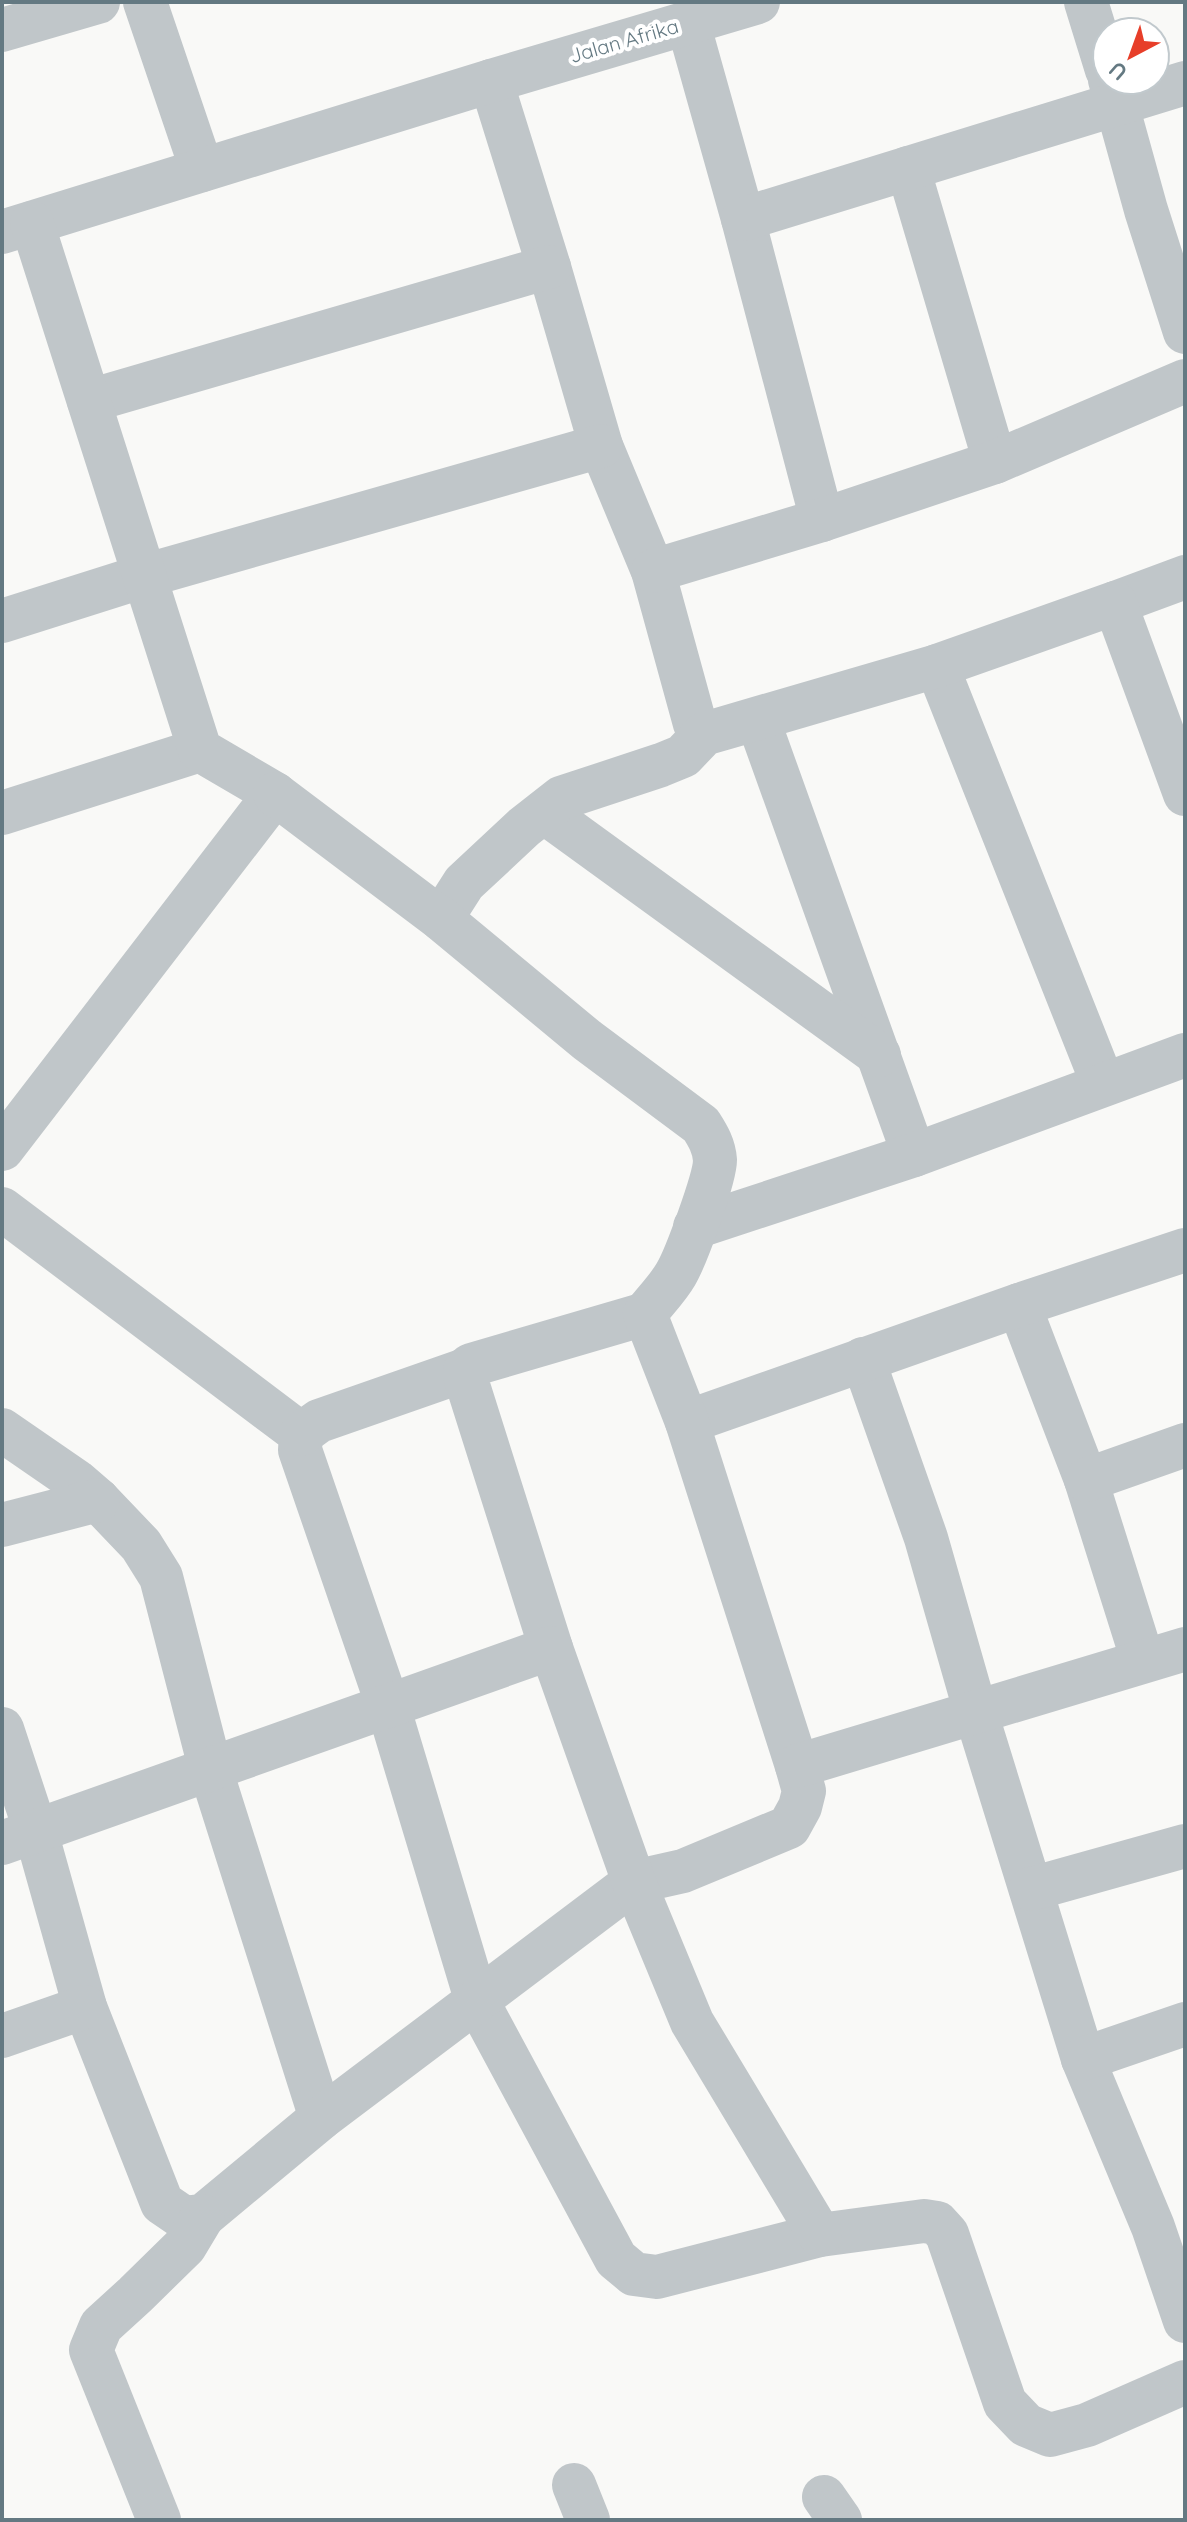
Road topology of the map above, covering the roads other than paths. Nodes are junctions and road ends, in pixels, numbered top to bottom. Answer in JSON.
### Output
{"nodes":[{"id":1,"x":98,"y":2,"type":"edge"},
{"id":2,"x":145,"y":2,"type":"edge"},
{"id":3,"x":758,"y":2,"type":"edge"},
{"id":4,"x":688,"y":23,"type":"junction"},
{"id":5,"x":2,"y":30,"type":"edge"},
{"id":6,"x":491,"y":81,"type":"junction"},
{"id":7,"x":1091,"y":93,"type":"edge"},
{"id":8,"x":1115,"y":96,"type":"edge"},
{"id":9,"x":908,"y":168,"type":"junction"},
{"id":10,"x":202,"y":170,"type":"junction"},
{"id":11,"x":743,"y":219,"type":"junction"},
{"id":12,"x":17,"y":228,"type":"edge"},
{"id":13,"x":549,"y":267,"type":"junction"},
{"id":14,"x":1185,"y":332,"type":"edge"},
{"id":15,"x":1185,"y":381,"type":"edge"},
{"id":16,"x":89,"y":401,"type":"junction"},
{"id":17,"x":601,"y":446,"type":"junction"},
{"id":18,"x":995,"y":462,"type":"junction"},
{"id":19,"x":822,"y":520,"type":"junction"},
{"id":20,"x":653,"y":571,"type":"junction"},
{"id":21,"x":144,"y":576,"type":"junction"},
{"id":22,"x":1185,"y":577,"type":"edge"},
{"id":23,"x":1115,"y":603,"type":"junction"},
{"id":24,"x":2,"y":621,"type":"edge"},
{"id":25,"x":937,"y":666,"type":"junction"},
{"id":26,"x":758,"y":720,"type":"junction"},
{"id":27,"x":704,"y":734,"type":"junction"},
{"id":28,"x":200,"y":750,"type":"junction"},
{"id":29,"x":1181,"y":768,"type":"edge"},
{"id":30,"x":275,"y":794,"type":"junction"},
{"id":31,"x":544,"y":812,"type":"junction"},
{"id":32,"x":2,"y":813,"type":"edge"},
{"id":33,"x":441,"y":919,"type":"junction"},
{"id":34,"x":879,"y":1055,"type":"junction"},
{"id":35,"x":1185,"y":1055,"type":"edge"},
{"id":36,"x":1103,"y":1084,"type":"junction"},
{"id":37,"x":2,"y":1149,"type":"edge"},
{"id":38,"x":914,"y":1155,"type":"junction"},
{"id":39,"x":2,"y":1209,"type":"edge"},
{"id":40,"x":695,"y":1227,"type":"junction"},
{"id":41,"x":1185,"y":1250,"type":"edge"},
{"id":42,"x":1019,"y":1305,"type":"junction"},
{"id":43,"x":645,"y":1314,"type":"junction"},
{"id":44,"x":863,"y":1359,"type":"junction"},
{"id":45,"x":465,"y":1370,"type":"junction"},
{"id":46,"x":687,"y":1422,"type":"junction"},
{"id":47,"x":2,"y":1430,"type":"edge"},
{"id":48,"x":301,"y":1434,"type":"junction"},
{"id":49,"x":1185,"y":1445,"type":"edge"},
{"id":50,"x":1086,"y":1480,"type":"junction"},
{"id":51,"x":98,"y":1500,"type":"junction"},
{"id":52,"x":2,"y":1525,"type":"edge"},
{"id":53,"x":551,"y":1648,"type":"junction"},
{"id":54,"x":1185,"y":1649,"type":"edge"},
{"id":55,"x":1143,"y":1661,"type":"junction"},
{"id":56,"x":388,"y":1706,"type":"junction"},
{"id":57,"x":976,"y":1713,"type":"junction"},
{"id":58,"x":2,"y":1729,"type":"edge"},
{"id":59,"x":797,"y":1766,"type":"junction"},
{"id":60,"x":211,"y":1771,"type":"junction"},
{"id":61,"x":19,"y":1838,"type":"edge"},
{"id":62,"x":1185,"y":1846,"type":"edge"},
{"id":63,"x":634,"y":1882,"type":"junction"},
{"id":64,"x":1031,"y":1889,"type":"junction"},
{"id":65,"x":476,"y":1999,"type":"junction"},
{"id":66,"x":85,"y":2007,"type":"junction"},
{"id":67,"x":1185,"y":2024,"type":"edge"},
{"id":68,"x":2,"y":2036,"type":"edge"},
{"id":69,"x":1083,"y":2059,"type":"junction"},
{"id":70,"x":321,"y":2118,"type":"junction"},
{"id":71,"x":203,"y":2216,"type":"junction"},
{"id":72,"x":1169,"y":2222,"type":"edge"},
{"id":73,"x":820,"y":2235,"type":"junction"},
{"id":74,"x":1185,"y":2321,"type":"edge"},
{"id":75,"x":1185,"y":2382,"type":"edge"},
{"id":76,"x":159,"y":2520,"type":"edge"}],
"edges":[{"from":1,"to":5,"type":"street"},
{"from":2,"to":10,"type":"street"},
{"from":3,"to":4,"type":"street","name":"Jalan Afrika"},
{"from":4,"to":6,"type":"street","name":"Jalan Afrika"},
{"from":4,"to":11,"type":"street"},
{"from":6,"to":10,"type":"street","name":"Jalan Afrika"},
{"from":6,"to":13,"type":"street"},
{"from":7,"to":9,"type":"street"},
{"from":8,"to":14,"type":"street"},
{"from":9,"to":11,"type":"street"},
{"from":9,"to":18,"type":"street"},
{"from":10,"to":12,"type":"street","name":"Jalan Afrika"},
{"from":11,"to":19,"type":"street"},
{"from":12,"to":16,"type":"street"},
{"from":13,"to":16,"type":"street"},
{"from":13,"to":17,"type":"street"},
{"from":15,"to":18,"type":"street"},
{"from":16,"to":21,"type":"street"},
{"from":17,"to":20,"type":"street"},
{"from":17,"to":21,"type":"street"},
{"from":18,"to":19,"type":"street"},
{"from":19,"to":20,"type":"street"},
{"from":20,"to":27,"type":"street"},
{"from":21,"to":24,"type":"street"},
{"from":21,"to":28,"type":"street"},
{"from":22,"to":23,"type":"street"},
{"from":23,"to":25,"type":"street"},
{"from":23,"to":29,"type":"street"},
{"from":25,"to":26,"type":"street"},
{"from":25,"to":36,"type":"street"},
{"from":26,"to":27,"type":"street"},
{"from":26,"to":34,"type":"street"},
{"from":27,"to":31,"type":"street"},
{"from":28,"to":30,"type":"street"},
{"from":28,"to":32,"type":"street"},
{"from":30,"to":33,"type":"street"},
{"from":30,"to":37,"type":"street"},
{"from":31,"to":33,"type":"street"},
{"from":31,"to":34,"type":"street"},
{"from":33,"to":40,"type":"street"},
{"from":34,"to":38,"type":"street"},
{"from":35,"to":36,"type":"street"},
{"from":36,"to":38,"type":"street"},
{"from":38,"to":40,"type":"street"},
{"from":39,"to":48,"type":"street"},
{"from":40,"to":43,"type":"street"},
{"from":41,"to":42,"type":"street"},
{"from":42,"to":44,"type":"street"},
{"from":42,"to":50,"type":"street"},
{"from":43,"to":45,"type":"street"},
{"from":43,"to":46,"type":"street"},
{"from":44,"to":46,"type":"street"},
{"from":44,"to":57,"type":"street"},
{"from":45,"to":48,"type":"street"},
{"from":45,"to":53,"type":"street"},
{"from":46,"to":59,"type":"street"},
{"from":47,"to":51,"type":"street"},
{"from":48,"to":56,"type":"street"},
{"from":49,"to":50,"type":"street"},
{"from":50,"to":55,"type":"street"},
{"from":51,"to":52,"type":"street"},
{"from":51,"to":60,"type":"street"},
{"from":53,"to":56,"type":"street"},
{"from":53,"to":63,"type":"street"},
{"from":54,"to":55,"type":"street"},
{"from":55,"to":57,"type":"street"},
{"from":56,"to":60,"type":"street"},
{"from":56,"to":65,"type":"street"},
{"from":57,"to":59,"type":"street"},
{"from":57,"to":64,"type":"street"},
{"from":58,"to":61,"type":"street"},
{"from":59,"to":63,"type":"street"},
{"from":60,"to":61,"type":"street"},
{"from":60,"to":70,"type":"street"},
{"from":61,"to":66,"type":"street"},
{"from":62,"to":64,"type":"street"},
{"from":63,"to":65,"type":"street"},
{"from":63,"to":73,"type":"street"},
{"from":64,"to":69,"type":"street"},
{"from":65,"to":70,"type":"street"},
{"from":65,"to":73,"type":"street"},
{"from":66,"to":68,"type":"street"},
{"from":66,"to":71,"type":"street"},
{"from":67,"to":69,"type":"street"},
{"from":69,"to":72,"type":"street"},
{"from":70,"to":71,"type":"street"},
{"from":71,"to":76,"type":"street"},
{"from":72,"to":74,"type":"street"},
{"from":73,"to":75,"type":"street"}]}
